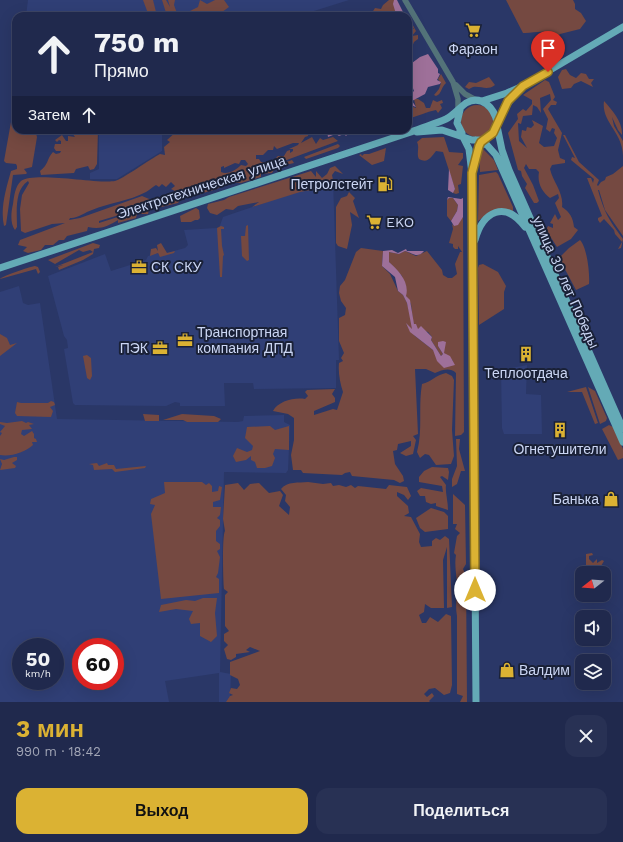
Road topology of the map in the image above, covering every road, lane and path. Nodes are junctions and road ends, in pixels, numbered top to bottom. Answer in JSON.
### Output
{"nodes":[{"id":1,"x":405,"y":0,"type":"edge"},
{"id":2,"x":623,"y":28,"type":"edge"},
{"id":3,"x":453,"y":82,"type":"junction"},
{"id":4,"x":523,"y":86,"type":"junction"},
{"id":5,"x":479,"y":101,"type":"junction"},
{"id":6,"x":460,"y":110,"type":"junction"},
{"id":7,"x":497,"y":124,"type":"junction"},
{"id":8,"x":412,"y":132,"type":"edge"},
{"id":9,"x":412,"y":132,"type":"edge"},
{"id":10,"x":405,"y":134,"type":"edge"},
{"id":11,"x":463,"y":135,"type":"junction"},
{"id":12,"x":481,"y":140,"type":"junction"},
{"id":13,"x":472,"y":173,"type":"junction"},
{"id":14,"x":529,"y":232,"type":"junction"},
{"id":15,"x":473,"y":245,"type":"junction"},
{"id":16,"x":0,"y":268,"type":"edge"},
{"id":17,"x":623,"y":429,"type":"edge"},
{"id":18,"x":623,"y":442,"type":"edge"},
{"id":19,"x":476,"y":702,"type":"edge"}],
"edges":[{"from":1,"to":3,"type":"street"},
{"from":2,"to":4,"type":"main road"},
{"from":3,"to":5,"type":"street"},
{"from":3,"to":6,"type":"street"},
{"from":4,"to":5,"type":"main road"},
{"from":4,"to":7,"type":"main road"},
{"from":5,"to":6,"type":"main road"},
{"from":5,"to":7,"type":"main road"},
{"from":6,"to":8,"type":"main road"},
{"from":6,"to":11,"type":"main road"},
{"from":7,"to":12,"type":"main road"},
{"from":7,"to":17,"type":"main road","name":"улица 30 лет Победы"},
{"from":9,"to":11,"type":"main road"},
{"from":10,"to":16,"type":"main road","name":"Электротехническая улица"},
{"from":11,"to":12,"type":"main road"},
{"from":11,"to":13,"type":"main road"},
{"from":12,"to":13,"type":"main road"},
{"from":12,"to":14,"type":"main road","name":"улица 30 лет Победы"},
{"from":13,"to":15,"type":"main road"},
{"from":14,"to":15,"type":"main road"},
{"from":14,"to":18,"type":"main road","name":"улица 30 лет Победы"},
{"from":15,"to":19,"type":"main road"}]}
